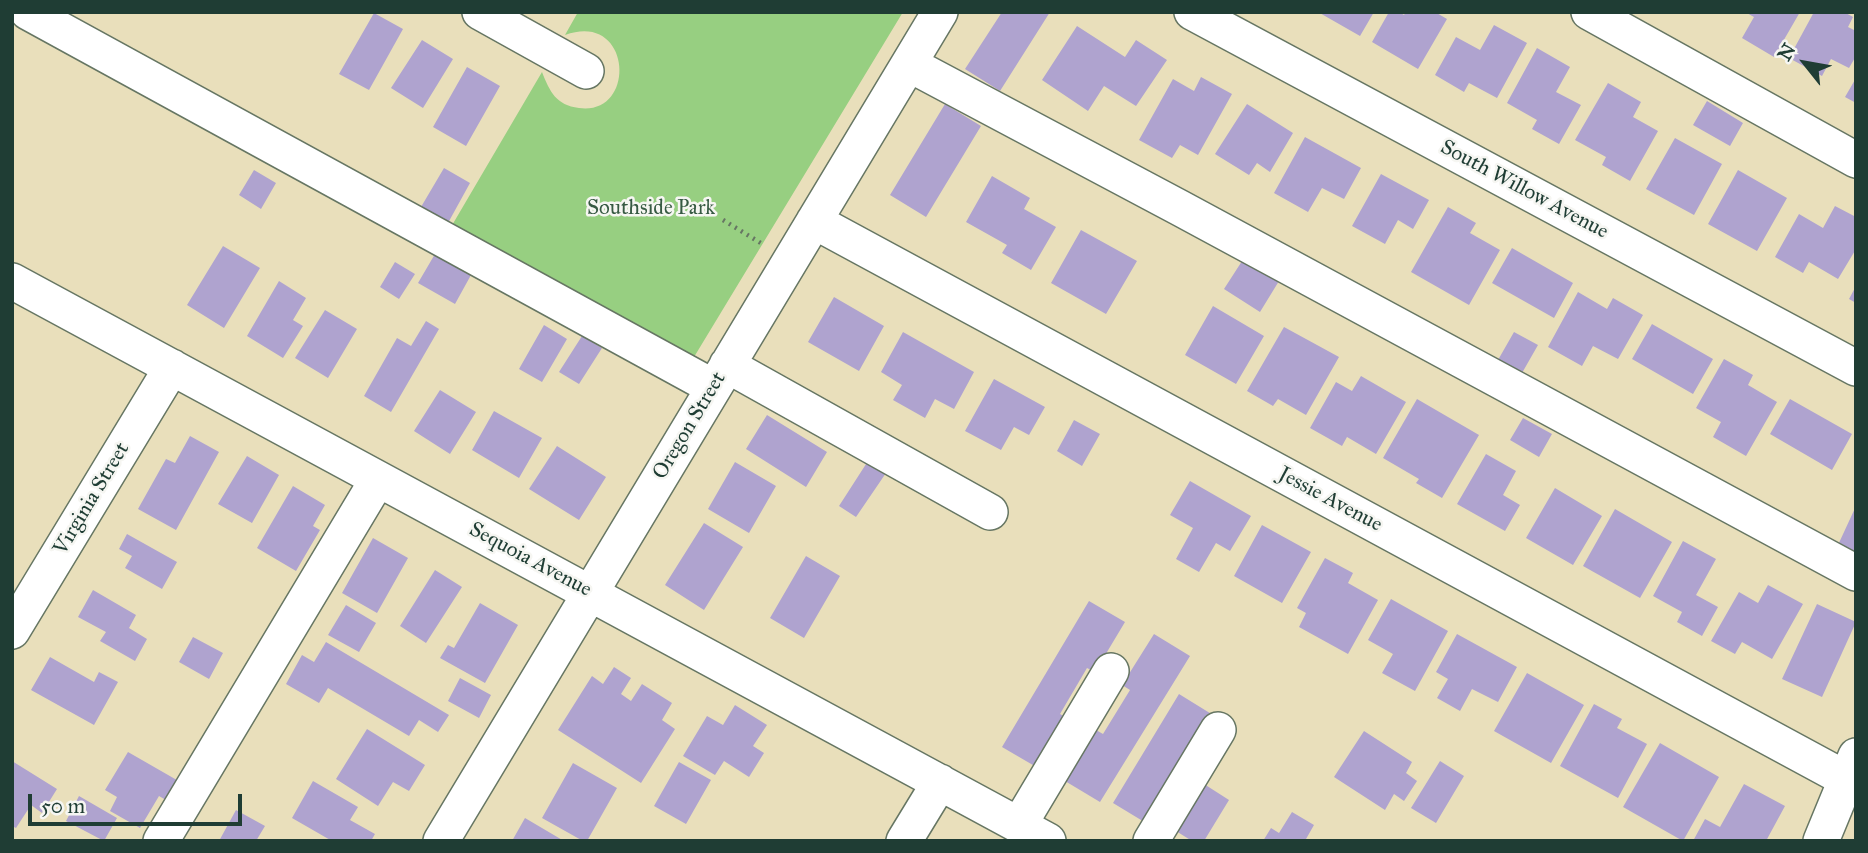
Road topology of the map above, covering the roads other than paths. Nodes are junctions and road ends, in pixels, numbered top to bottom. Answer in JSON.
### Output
{"nodes":[{"id":1,"x":28,"y":12,"type":"edge"},
{"id":2,"x":480,"y":12,"type":"edge"},
{"id":3,"x":940,"y":12,"type":"edge"},
{"id":4,"x":1192,"y":12,"type":"edge"},
{"id":5,"x":1589,"y":12,"type":"edge"},
{"id":6,"x":909,"y":64,"type":"junction"},
{"id":7,"x":586,"y":71,"type":"dead end"},
{"id":8,"x":1856,"y":160,"type":"edge"},
{"id":9,"x":814,"y":221,"type":"junction"},
{"id":10,"x":12,"y":281,"type":"edge"},
{"id":11,"x":172,"y":367,"type":"junction"},
{"id":12,"x":1856,"y":368,"type":"edge"},
{"id":13,"x":720,"y":376,"type":"junction"},
{"id":14,"x":378,"y":479,"type":"junction"},
{"id":15,"x":990,"y":512,"type":"dead end"},
{"id":16,"x":1856,"y":573,"type":"edge"},
{"id":17,"x":590,"y":592,"type":"junction"},
{"id":18,"x":12,"y":631,"type":"edge"},
{"id":19,"x":1111,"y":671,"type":"dead end"},
{"id":20,"x":1218,"y":730,"type":"dead end"},
{"id":21,"x":1851,"y":768,"type":"edge"},
{"id":22,"x":940,"y":782,"type":"junction"},
{"id":23,"x":1033,"y":833,"type":"edge"},
{"id":24,"x":161,"y":841,"type":"edge"},
{"id":25,"x":441,"y":841,"type":"edge"},
{"id":26,"x":904,"y":841,"type":"edge"},
{"id":27,"x":1151,"y":841,"type":"edge"},
{"id":28,"x":1821,"y":841,"type":"edge"}],
"edges":[{"from":1,"to":13,"type":"street"},
{"from":2,"to":7,"type":"street"},
{"from":3,"to":6,"type":"street","name":"Oregon Street"},
{"from":4,"to":12,"type":"street","name":"South Willow Avenue"},
{"from":5,"to":8,"type":"street"},
{"from":6,"to":9,"type":"street","name":"Oregon Street"},
{"from":6,"to":16,"type":"street"},
{"from":9,"to":13,"type":"street","name":"Oregon Street"},
{"from":9,"to":21,"type":"street","name":"Jessie Avenue"},
{"from":10,"to":11,"type":"street","name":"Sequoia Avenue"},
{"from":11,"to":14,"type":"street","name":"Sequoia Avenue"},
{"from":11,"to":18,"type":"street","name":"Virginia Street"},
{"from":13,"to":15,"type":"street"},
{"from":13,"to":17,"type":"street","name":"Oregon Street"},
{"from":14,"to":17,"type":"street","name":"Sequoia Avenue"},
{"from":14,"to":24,"type":"street"},
{"from":17,"to":22,"type":"street","name":"Sequoia Avenue"},
{"from":17,"to":25,"type":"street","name":"Oregon Street"},
{"from":19,"to":23,"type":"street"},
{"from":20,"to":27,"type":"street"},
{"from":21,"to":28,"type":"street"},
{"from":22,"to":23,"type":"street","name":"Sequoia Avenue"},
{"from":22,"to":26,"type":"street"}]}
